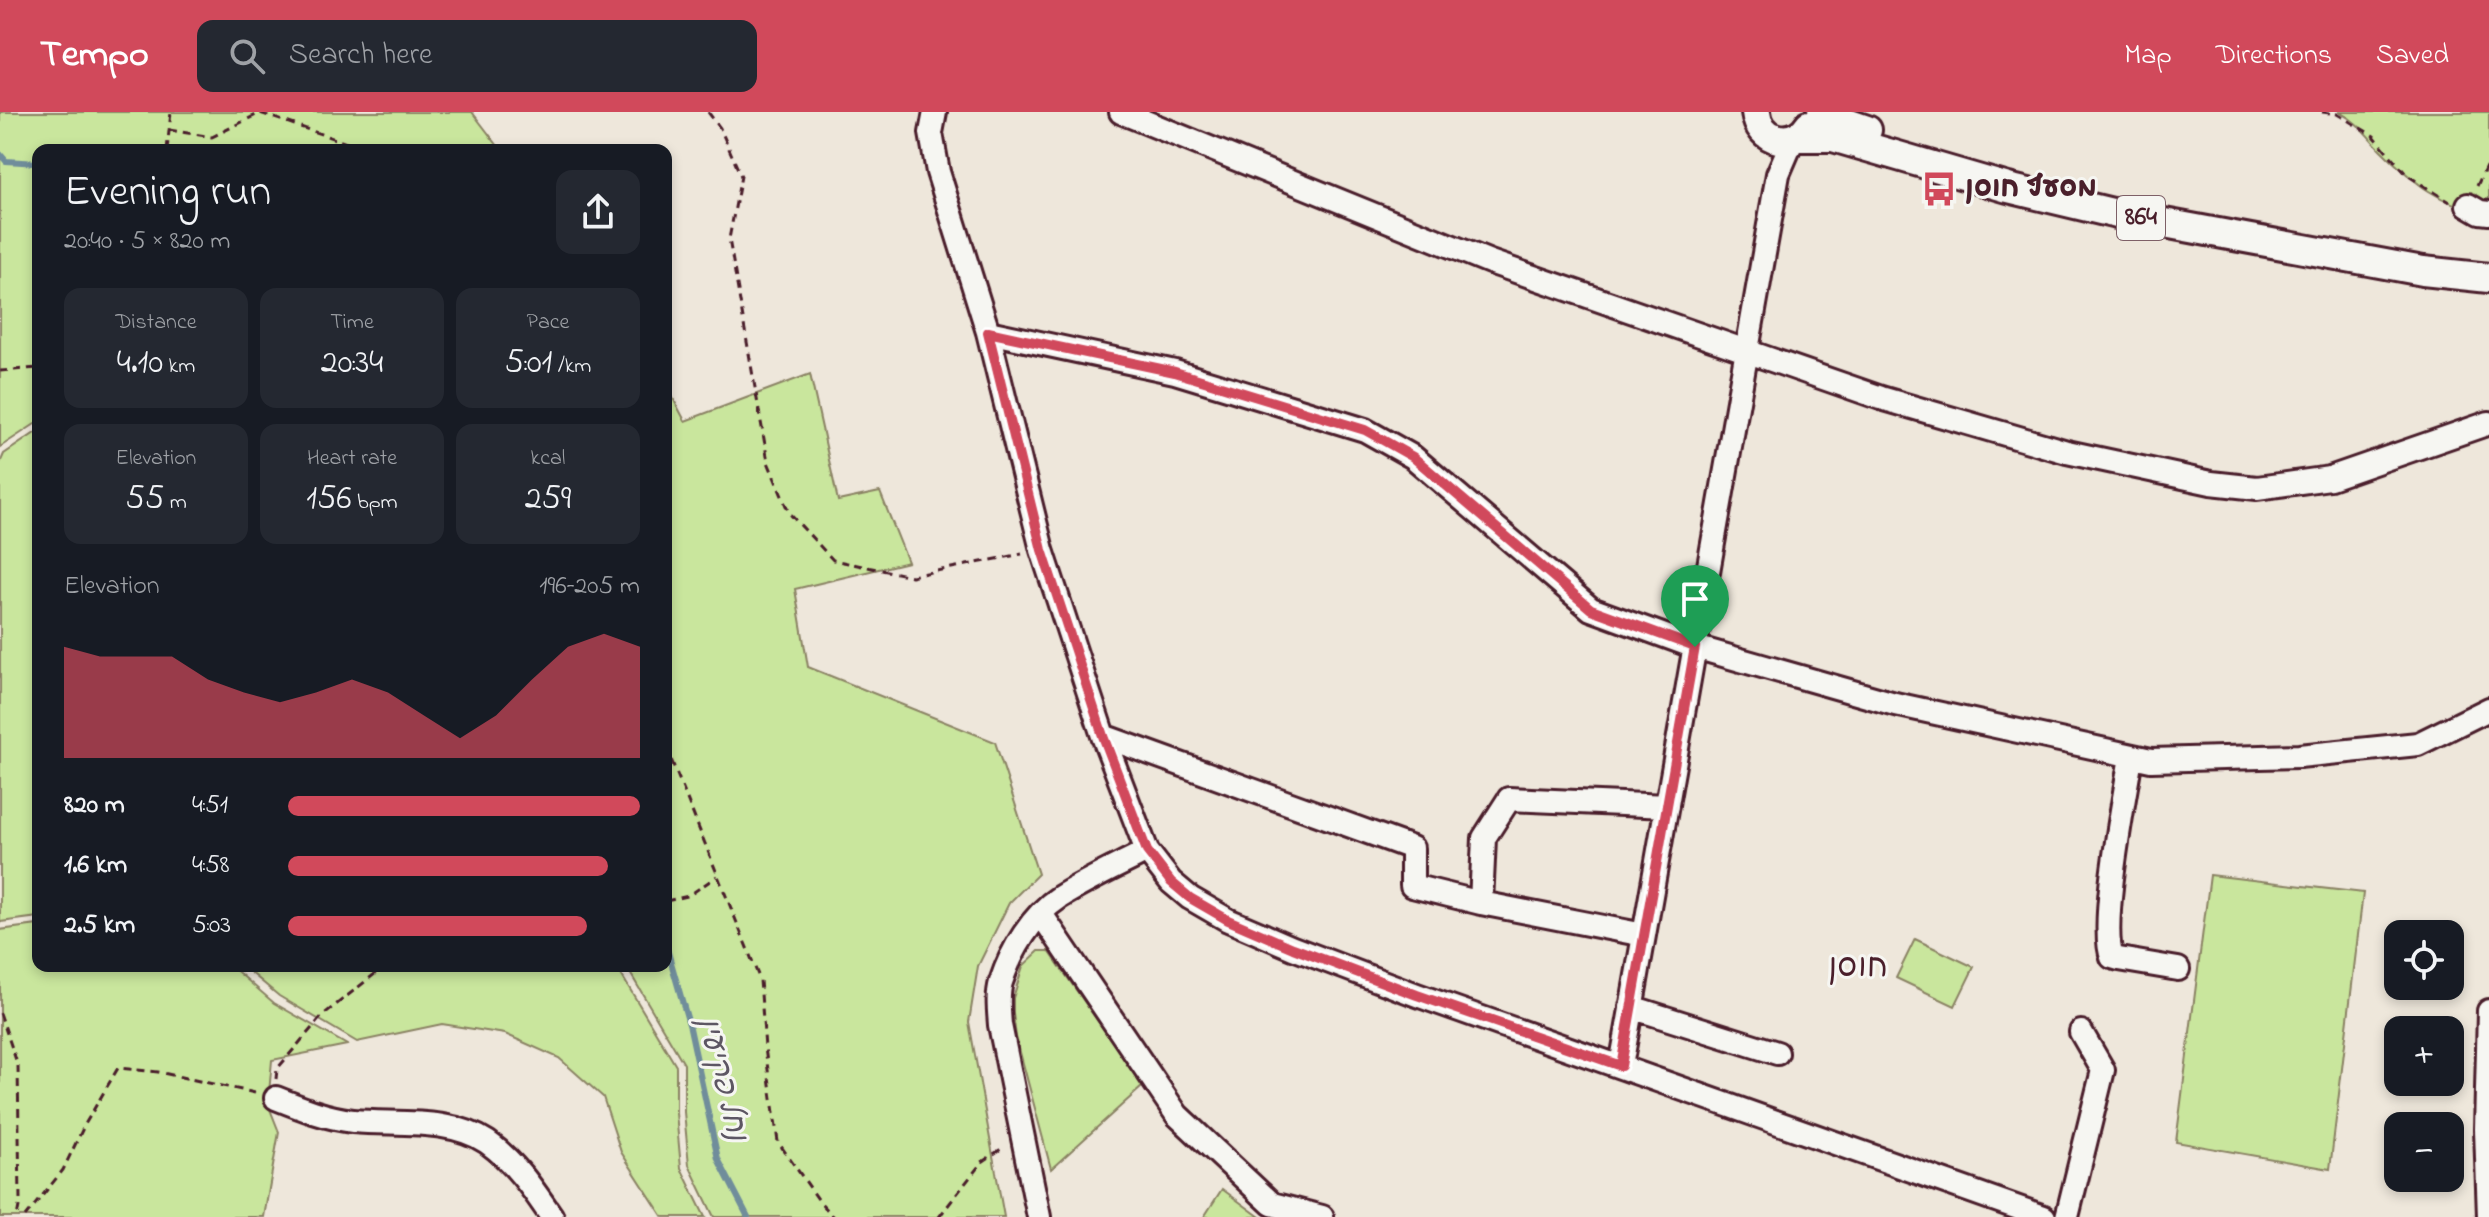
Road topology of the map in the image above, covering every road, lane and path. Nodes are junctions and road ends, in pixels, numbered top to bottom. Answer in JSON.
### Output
{"nodes":[{"id":1,"x":171,"y":112,"type":"edge"},
{"id":2,"x":708,"y":112,"type":"edge"},
{"id":3,"x":935,"y":112,"type":"edge"},
{"id":4,"x":1121,"y":112,"type":"edge"},
{"id":5,"x":1813,"y":112,"type":"edge"},
{"id":6,"x":1822,"y":112,"type":"edge"},
{"id":7,"x":2322,"y":112,"type":"edge"},
{"id":8,"x":1769,"y":127,"type":"edge"},
{"id":9,"x":169,"y":130,"type":"junction"},
{"id":10,"x":168,"y":144,"type":"edge"},
{"id":11,"x":350,"y":144,"type":"edge"},
{"id":12,"x":2489,"y":160,"type":"edge"},
{"id":13,"x":2468,"y":205,"type":"junction"},
{"id":14,"x":2489,"y":213,"type":"edge"},
{"id":15,"x":2489,"y":263,"type":"edge"},
{"id":16,"x":2489,"y":278,"type":"edge"},
{"id":17,"x":988,"y":332,"type":"junction"},
{"id":18,"x":1747,"y":351,"type":"junction"},
{"id":19,"x":32,"y":368,"type":"edge"},
{"id":20,"x":0,"y":371,"type":"edge"},
{"id":21,"x":2489,"y":423,"type":"edge"},
{"id":22,"x":1042,"y":550,"type":"junction"},
{"id":23,"x":1695,"y":647,"type":"junction"},
{"id":24,"x":2489,"y":709,"type":"edge"},
{"id":25,"x":1103,"y":736,"type":"junction"},
{"id":26,"x":2131,"y":756,"type":"junction"},
{"id":27,"x":672,"y":762,"type":"edge"},
{"id":28,"x":1667,"y":806,"type":"junction"},
{"id":29,"x":1147,"y":851,"type":"junction"},
{"id":30,"x":717,"y":876,"type":"junction"},
{"id":31,"x":672,"y":900,"type":"edge"},
{"id":32,"x":1481,"y":903,"type":"junction"},
{"id":33,"x":1041,"y":914,"type":"junction"},
{"id":34,"x":1644,"y":935,"type":"junction"},
{"id":35,"x":2178,"y":969,"type":"dead end"},
{"id":36,"x":377,"y":972,"type":"edge"},
{"id":37,"x":1631,"y":1007,"type":"junction"},
{"id":38,"x":2489,"y":1011,"type":"edge"},
{"id":39,"x":0,"y":1013,"type":"edge"},
{"id":40,"x":2081,"y":1032,"type":"dead end"},
{"id":41,"x":1777,"y":1053,"type":"dead end"},
{"id":42,"x":1621,"y":1066,"type":"junction"},
{"id":43,"x":276,"y":1098,"type":"junction"},
{"id":44,"x":1022,"y":1135,"type":"junction"},
{"id":45,"x":17,"y":1217,"type":"edge"},
{"id":46,"x":25,"y":1217,"type":"edge"},
{"id":47,"x":552,"y":1217,"type":"edge"},
{"id":48,"x":834,"y":1217,"type":"edge"},
{"id":49,"x":939,"y":1217,"type":"edge"},
{"id":50,"x":1039,"y":1217,"type":"edge"},
{"id":51,"x":1322,"y":1217,"type":"edge"},
{"id":52,"x":2044,"y":1217,"type":"edge"},
{"id":53,"x":2067,"y":1217,"type":"edge"},
{"id":54,"x":2489,"y":1217,"type":"edge"}],
"edges":[{"from":1,"to":9,"type":"path"},
{"from":2,"to":22,"type":"path"},
{"from":3,"to":17,"type":"street"},
{"from":4,"to":18,"type":"street"},
{"from":5,"to":8,"type":"main road"},
{"from":6,"to":15,"type":"main road","number":"864"},
{"from":7,"to":13,"type":"path"},
{"from":8,"to":16,"type":"main road","number":"864"},
{"from":8,"to":18,"type":"street"},
{"from":9,"to":10,"type":"path"},
{"from":9,"to":11,"type":"path"},
{"from":12,"to":13,"type":"path"},
{"from":13,"to":14,"type":"street"},
{"from":17,"to":22,"type":"street"},
{"from":17,"to":23,"type":"street"},
{"from":18,"to":21,"type":"street"},
{"from":18,"to":23,"type":"street"},
{"from":19,"to":20,"type":"path"},
{"from":22,"to":25,"type":"street"},
{"from":23,"to":26,"type":"street"},
{"from":23,"to":28,"type":"street"},
{"from":24,"to":26,"type":"street"},
{"from":25,"to":29,"type":"street"},
{"from":25,"to":32,"type":"street"},
{"from":26,"to":35,"type":"street"},
{"from":27,"to":30,"type":"path"},
{"from":28,"to":32,"type":"street"},
{"from":28,"to":34,"type":"street"},
{"from":29,"to":33,"type":"street"},
{"from":29,"to":42,"type":"street"},
{"from":30,"to":31,"type":"path"},
{"from":30,"to":48,"type":"path"},
{"from":32,"to":34,"type":"street"},
{"from":33,"to":44,"type":"street"},
{"from":33,"to":51,"type":"street"},
{"from":34,"to":37,"type":"street"},
{"from":36,"to":43,"type":"path"},
{"from":37,"to":41,"type":"street"},
{"from":37,"to":42,"type":"street"},
{"from":38,"to":54,"type":"street"},
{"from":39,"to":45,"type":"path"},
{"from":40,"to":53,"type":"street"},
{"from":42,"to":52,"type":"street"},
{"from":43,"to":46,"type":"path"},
{"from":43,"to":47,"type":"street"},
{"from":44,"to":49,"type":"path"},
{"from":44,"to":50,"type":"street"}]}
